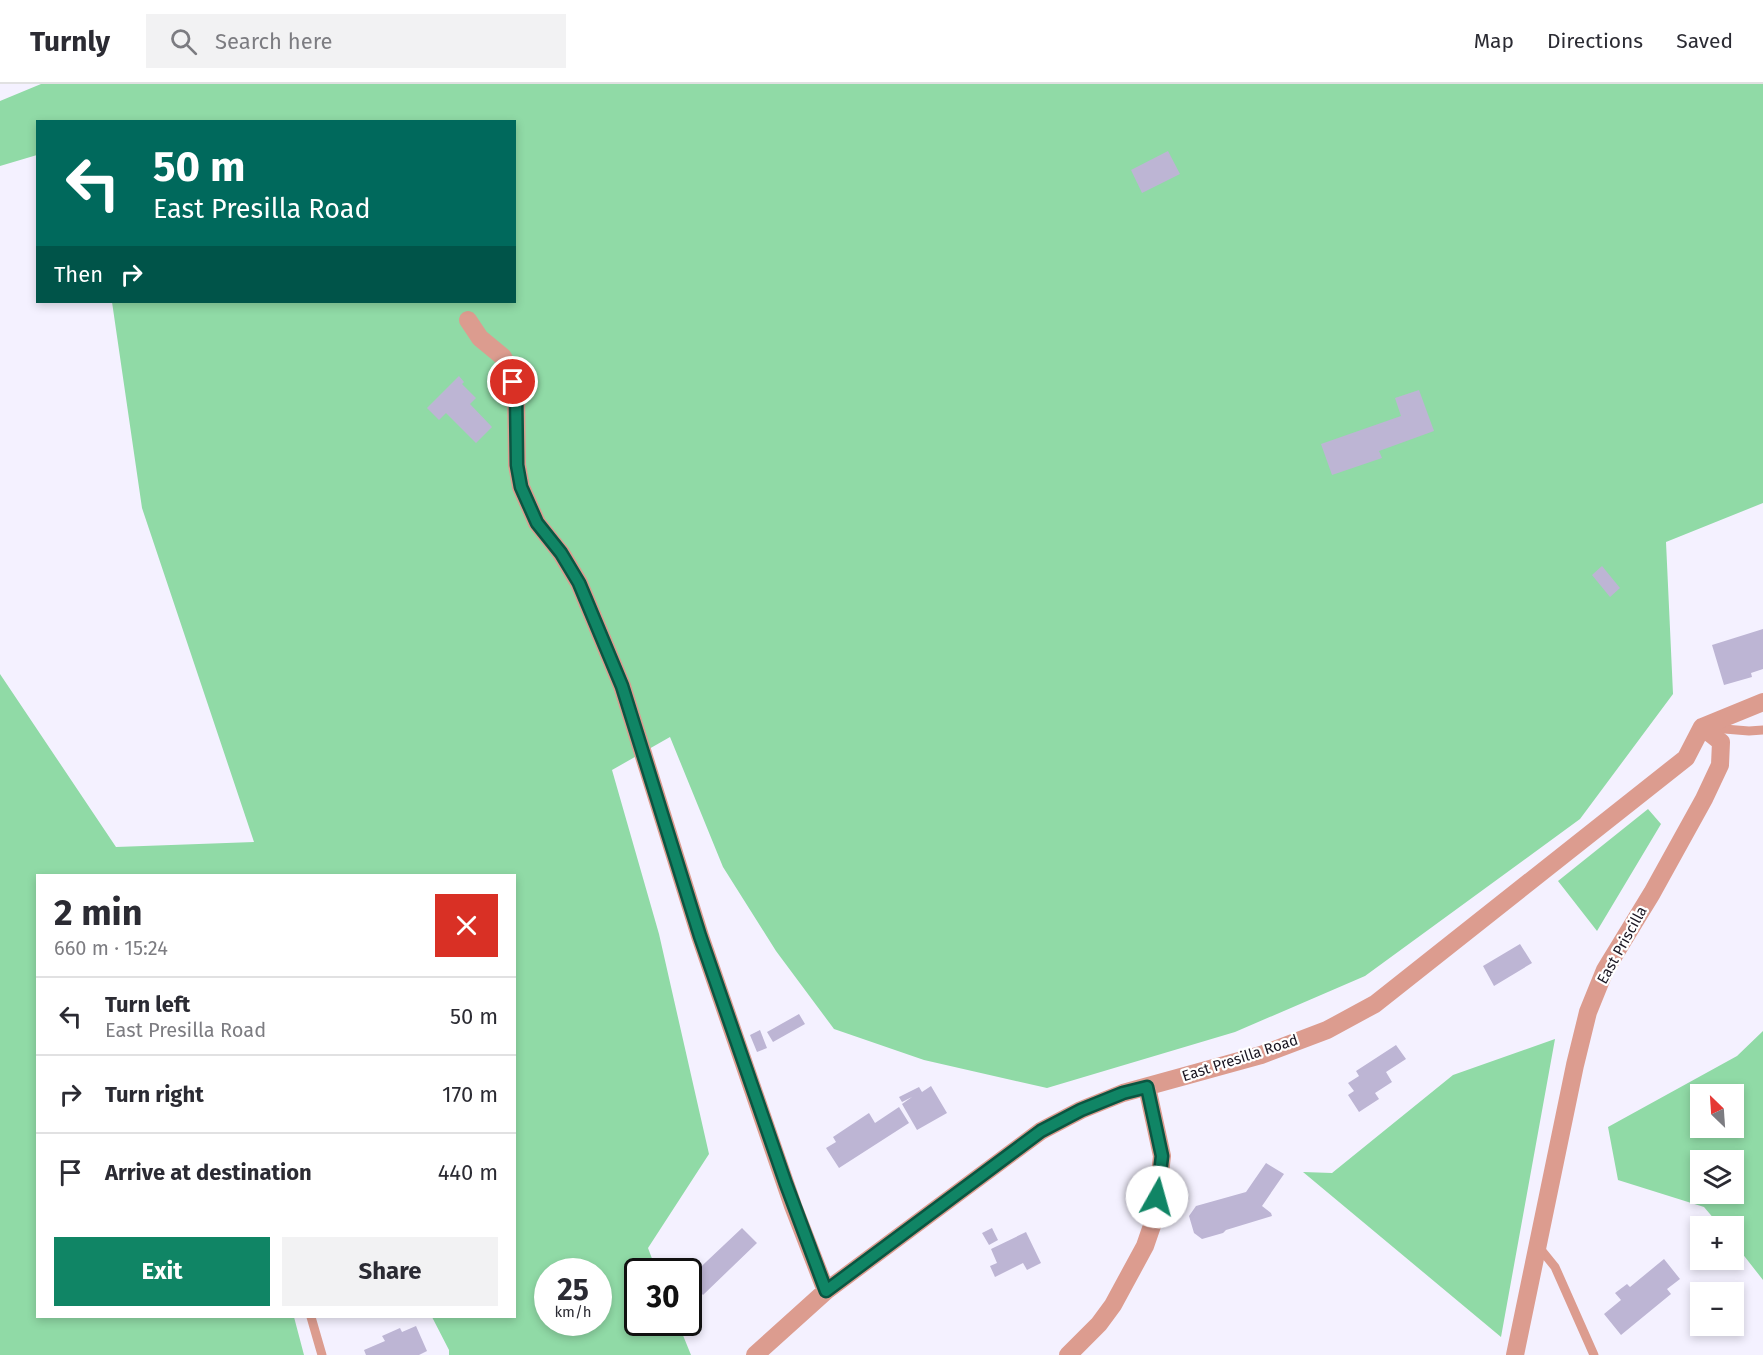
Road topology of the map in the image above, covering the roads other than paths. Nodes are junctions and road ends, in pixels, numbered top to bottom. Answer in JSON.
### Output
{"nodes":[{"id":1,"x":468,"y":320,"type":"dead end"},
{"id":2,"x":1763,"y":702,"type":"edge"},
{"id":3,"x":1702,"y":727,"type":"junction"},
{"id":4,"x":1763,"y":729,"type":"edge"},
{"id":5,"x":1147,"y":1087,"type":"junction"},
{"id":6,"x":1537,"y":1244,"type":"junction"},
{"id":7,"x":826,"y":1291,"type":"junction"},
{"id":8,"x":311,"y":1318,"type":"edge"},
{"id":9,"x":322,"y":1355,"type":"edge"},
{"id":10,"x":755,"y":1355,"type":"edge"},
{"id":11,"x":1068,"y":1355,"type":"edge"},
{"id":12,"x":1515,"y":1355,"type":"edge"},
{"id":13,"x":1594,"y":1355,"type":"edge"}],
"edges":[{"from":1,"to":7,"type":"street"},
{"from":2,"to":3,"type":"street"},
{"from":3,"to":4,"type":"lane"},
{"from":3,"to":5,"type":"street","name":"East Presilla Road"},
{"from":3,"to":6,"type":"street","name":"East Priscilla"},
{"from":5,"to":7,"type":"street","name":"East Presilla Road"},
{"from":5,"to":11,"type":"street"},
{"from":6,"to":12,"type":"street","name":"East Priscilla"},
{"from":6,"to":13,"type":"lane"},
{"from":7,"to":10,"type":"street","name":"East Presilla Road"},
{"from":8,"to":9,"type":"lane"}]}
